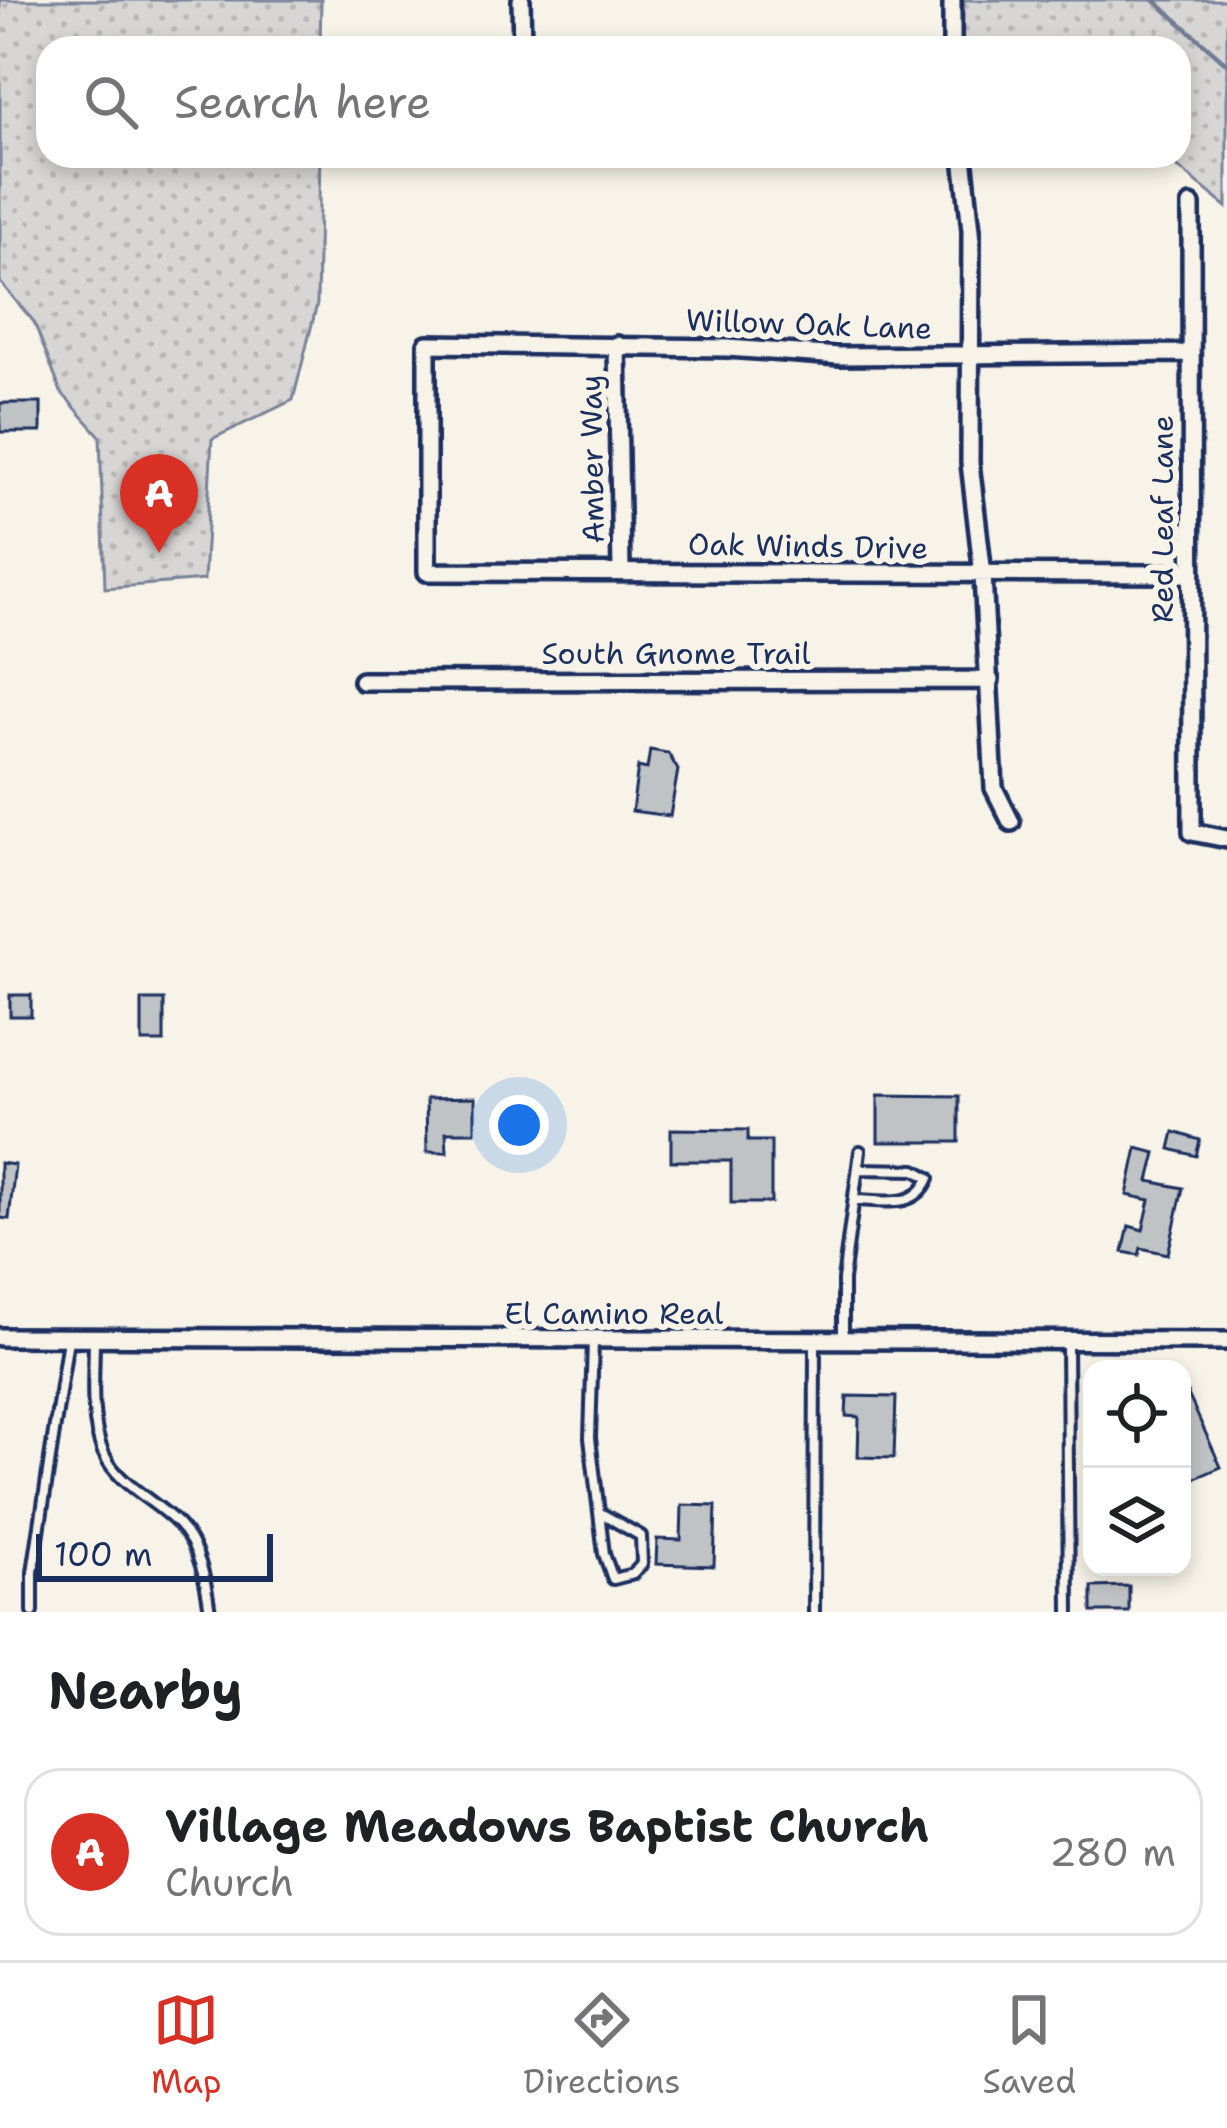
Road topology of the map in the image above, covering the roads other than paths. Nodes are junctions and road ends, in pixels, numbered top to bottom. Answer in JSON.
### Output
{"nodes":[{"id":1,"x":521,"y":0,"type":"edge"},
{"id":2,"x":952,"y":0,"type":"edge"},
{"id":3,"x":522,"y":36,"type":"edge"},
{"id":4,"x":952,"y":36,"type":"edge"},
{"id":5,"x":964,"y":168,"type":"edge"},
{"id":6,"x":1191,"y":205,"type":"dead end"},
{"id":7,"x":617,"y":345,"type":"junction"},
{"id":8,"x":1190,"y":353,"type":"junction"},
{"id":9,"x":970,"y":355,"type":"junction"},
{"id":10,"x":427,"y":572,"type":"joint"},
{"id":11,"x":621,"y":572,"type":"junction"},
{"id":12,"x":982,"y":574,"type":"junction"},
{"id":13,"x":1188,"y":574,"type":"junction"},
{"id":14,"x":990,"y":680,"type":"junction"},
{"id":15,"x":362,"y":681,"type":"dead end"},
{"id":16,"x":1011,"y":822,"type":"dead end"},
{"id":17,"x":1227,"y":839,"type":"edge"},
{"id":18,"x":860,"y":1151,"type":"dead end"},
{"id":19,"x":859,"y":1168,"type":"junction"},
{"id":20,"x":857,"y":1200,"type":"junction"},
{"id":21,"x":0,"y":1337,"type":"edge"},
{"id":22,"x":69,"y":1337,"type":"junction"},
{"id":23,"x":94,"y":1337,"type":"junction"},
{"id":24,"x":593,"y":1340,"type":"junction"},
{"id":25,"x":814,"y":1340,"type":"junction"},
{"id":26,"x":843,"y":1340,"type":"junction"},
{"id":27,"x":1067,"y":1341,"type":"junction"},
{"id":28,"x":1227,"y":1341,"type":"edge"},
{"id":29,"x":602,"y":1514,"type":"junction"},
{"id":30,"x":33,"y":1612,"type":"edge"},
{"id":31,"x":210,"y":1612,"type":"edge"},
{"id":32,"x":814,"y":1612,"type":"edge"},
{"id":33,"x":1069,"y":1612,"type":"edge"}],
"edges":[{"from":1,"to":3,"type":"street"},
{"from":2,"to":4,"type":"street"},
{"from":5,"to":9,"type":"street"},
{"from":6,"to":8,"type":"street","name":"Red Leaf Lane"},
{"from":7,"to":9,"type":"street","name":"Willow Oak Lane"},
{"from":7,"to":10,"type":"street","name":"Willow Oak Lane"},
{"from":7,"to":11,"type":"street","name":"Amber Way"},
{"from":8,"to":9,"type":"street","name":"Willow Oak Lane"},
{"from":8,"to":13,"type":"street","name":"Red Leaf Lane"},
{"from":9,"to":12,"type":"street"},
{"from":10,"to":11,"type":"street","name":"Oak Winds Drive"},
{"from":11,"to":12,"type":"street","name":"Oak Winds Drive"},
{"from":12,"to":13,"type":"street","name":"Oak Winds Drive"},
{"from":12,"to":14,"type":"street"},
{"from":13,"to":17,"type":"street","name":"Red Leaf Lane"},
{"from":14,"to":15,"type":"street","name":"South Gnome Trail"},
{"from":14,"to":16,"type":"street"},
{"from":18,"to":19,"type":"lane"},
{"from":19,"to":20,"type":"lane"},
{"from":19,"to":20,"type":"lane"},
{"from":20,"to":26,"type":"lane"},
{"from":21,"to":22,"type":"street","name":"El Camino Real"},
{"from":22,"to":23,"type":"street","name":"El Camino Real"},
{"from":22,"to":30,"type":"lane"},
{"from":23,"to":24,"type":"street","name":"El Camino Real"},
{"from":23,"to":31,"type":"lane"},
{"from":24,"to":25,"type":"street","name":"El Camino Real"},
{"from":24,"to":29,"type":"lane"},
{"from":25,"to":26,"type":"street","name":"El Camino Real"},
{"from":25,"to":32,"type":"lane"},
{"from":26,"to":27,"type":"street","name":"El Camino Real"},
{"from":27,"to":28,"type":"street","name":"El Camino Real"},
{"from":27,"to":33,"type":"lane"},
{"from":29,"to":29,"type":"lane"}]}
